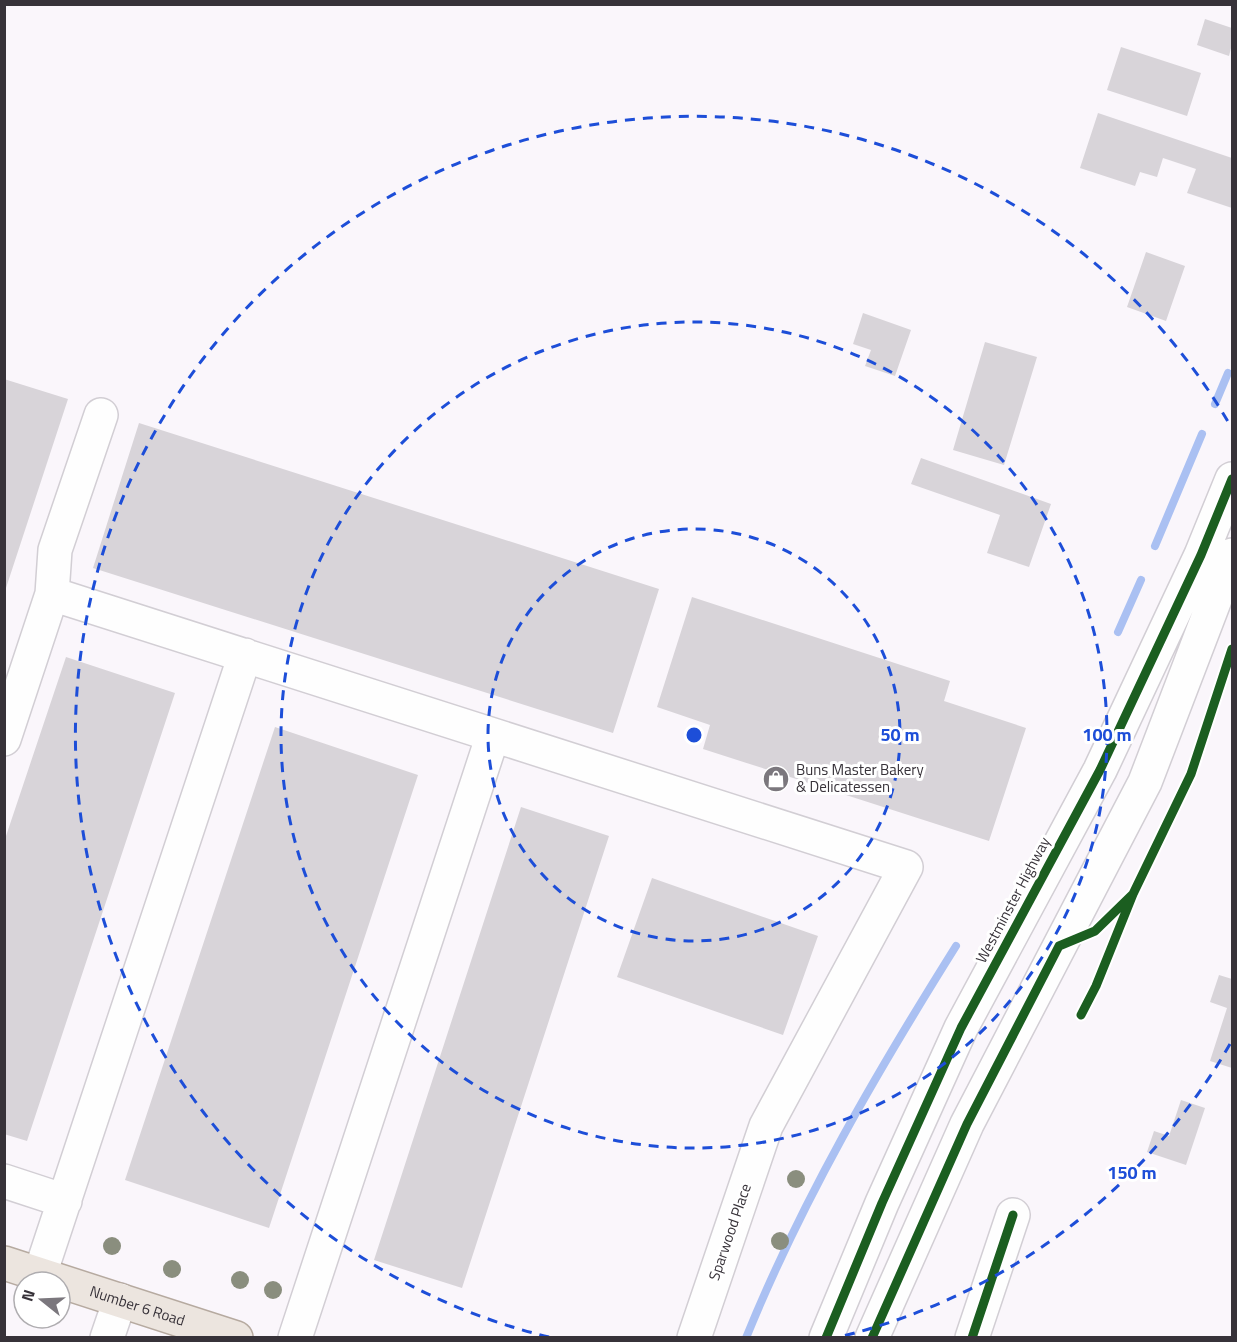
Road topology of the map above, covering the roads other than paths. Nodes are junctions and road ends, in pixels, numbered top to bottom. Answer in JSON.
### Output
{"nodes":[{"id":1,"x":101,"y":415,"type":"dead end"},
{"id":2,"x":1233,"y":479,"type":"edge"},
{"id":3,"x":1233,"y":555,"type":"edge"},
{"id":4,"x":52,"y":594,"type":"junction"},
{"id":5,"x":245,"y":655,"type":"junction"},
{"id":6,"x":493,"y":735,"type":"junction"},
{"id":7,"x":4,"y":739,"type":"edge"},
{"id":8,"x":4,"y":1181,"type":"edge"},
{"id":9,"x":65,"y":1201,"type":"junction"},
{"id":10,"x":1013,"y":1215,"type":"dead end"},
{"id":11,"x":4,"y":1263,"type":"edge"},
{"id":12,"x":27,"y":1270,"type":"edge"},
{"id":13,"x":41,"y":1270,"type":"edge"},
{"id":14,"x":72,"y":1284,"type":"edge"},
{"id":15,"x":120,"y":1300,"type":"junction"},
{"id":16,"x":107,"y":1338,"type":"edge"},
{"id":17,"x":236,"y":1338,"type":"edge"},
{"id":18,"x":295,"y":1338,"type":"edge"},
{"id":19,"x":694,"y":1338,"type":"edge"},
{"id":20,"x":826,"y":1338,"type":"edge"},
{"id":21,"x":872,"y":1338,"type":"edge"},
{"id":22,"x":972,"y":1338,"type":"edge"}],
"edges":[{"from":1,"to":4,"type":"street"},
{"from":2,"to":20,"type":"street","name":"Westminster Highway"},
{"from":3,"to":21,"type":"street"},
{"from":4,"to":5,"type":"street"},
{"from":4,"to":7,"type":"street"},
{"from":5,"to":6,"type":"street"},
{"from":5,"to":9,"type":"street"},
{"from":6,"to":18,"type":"street"},
{"from":6,"to":19,"type":"street","name":"Sparwood Place"},
{"from":8,"to":9,"type":"street"},
{"from":9,"to":13,"type":"street"},
{"from":10,"to":22,"type":"street"},
{"from":11,"to":12,"type":"main road","name":"Number 6 Road"},
{"from":14,"to":15,"type":"main road","name":"Number 6 Road"},
{"from":15,"to":16,"type":"street"},
{"from":15,"to":17,"type":"main road","name":"Number 6 Road"}]}
